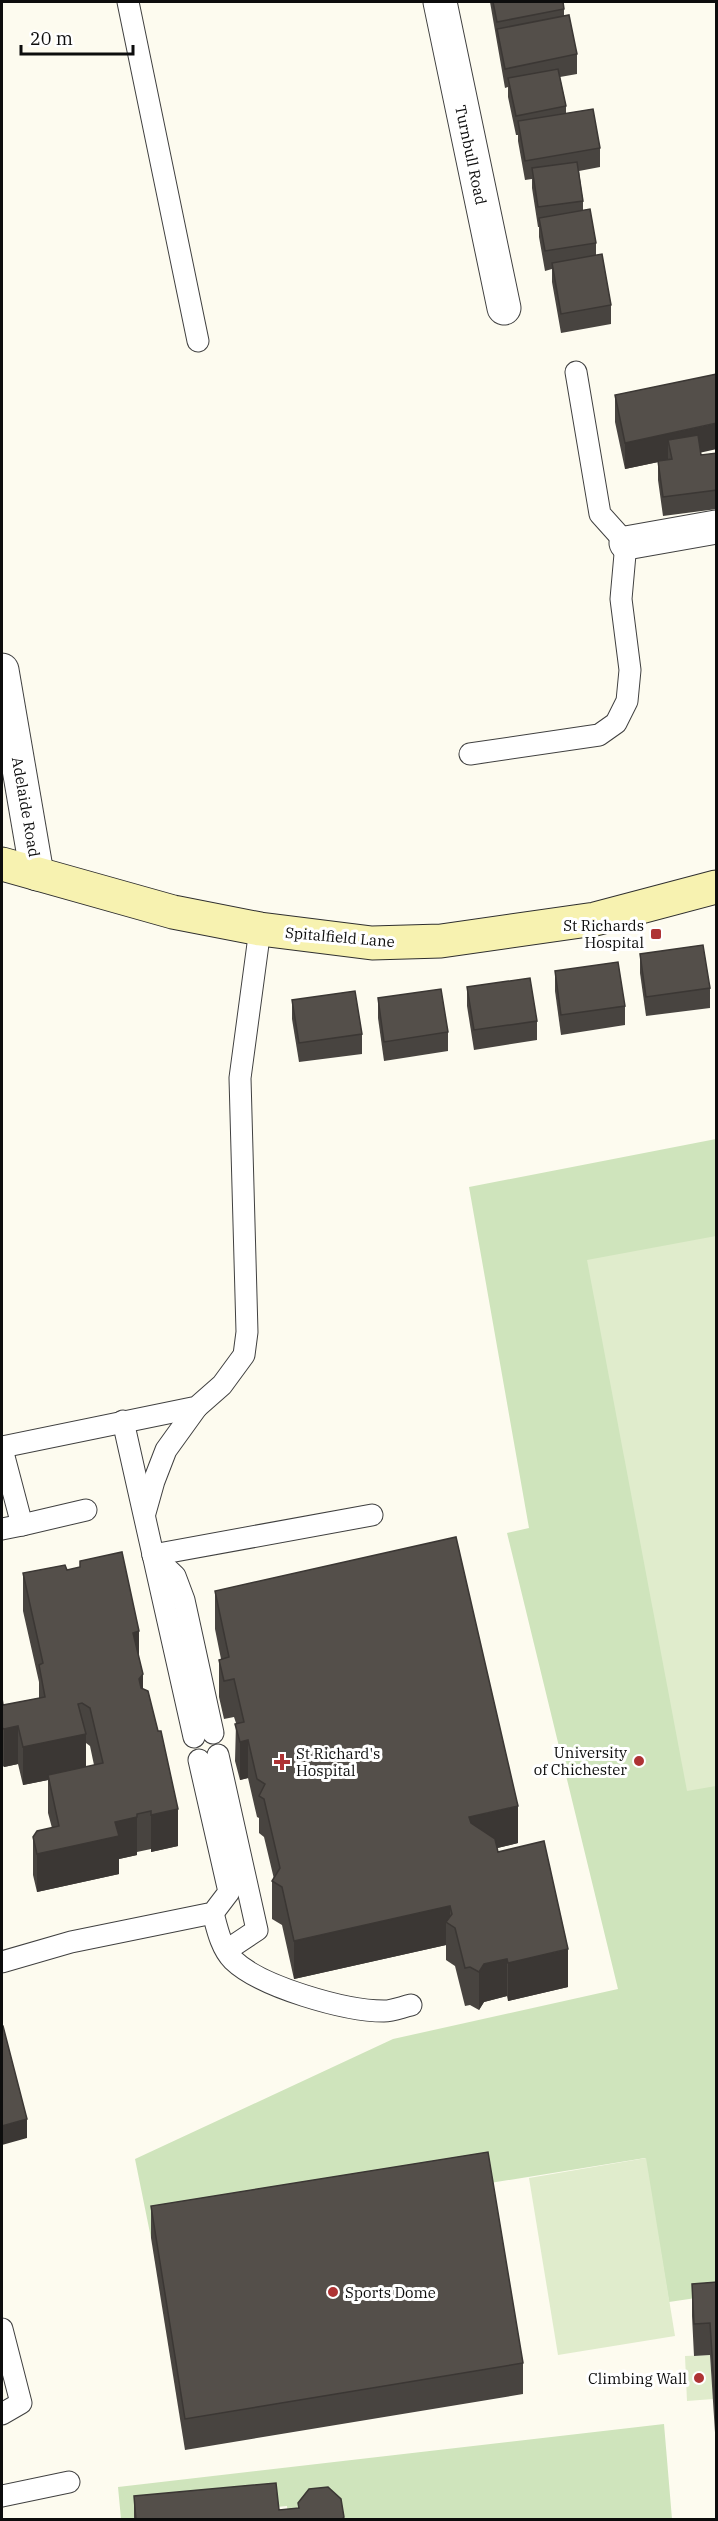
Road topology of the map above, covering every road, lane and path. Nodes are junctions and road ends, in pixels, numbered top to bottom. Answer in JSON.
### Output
{"nodes":[{"id":1,"x":128,"y":2,"type":"edge"},
{"id":2,"x":440,"y":2,"type":"edge"},
{"id":3,"x":504,"y":308,"type":"dead end"},
{"id":4,"x":198,"y":341,"type":"dead end"},
{"id":5,"x":576,"y":372,"type":"dead end"},
{"id":6,"x":717,"y":528,"type":"edge"},
{"id":7,"x":626,"y":543,"type":"junction"},
{"id":8,"x":2,"y":670,"type":"edge"},
{"id":9,"x":470,"y":753,"type":"dead end"},
{"id":10,"x":2,"y":864,"type":"edge"},
{"id":11,"x":37,"y":874,"type":"junction"},
{"id":12,"x":717,"y":887,"type":"edge"},
{"id":13,"x":260,"y":929,"type":"junction"},
{"id":14,"x":197,"y":1407,"type":"junction"},
{"id":15,"x":123,"y":1421,"type":"junction"},
{"id":16,"x":2,"y":1448,"type":"edge"},
{"id":17,"x":86,"y":1510,"type":"dead end"},
{"id":18,"x":372,"y":1515,"type":"dead end"},
{"id":19,"x":144,"y":1516,"type":"junction"},
{"id":20,"x":12,"y":1527,"type":"edge"},
{"id":21,"x":153,"y":1555,"type":"junction"},
{"id":22,"x":204,"y":1735,"type":"dead end"},
{"id":23,"x":213,"y":1913,"type":"junction"},
{"id":24,"x":227,"y":1950,"type":"junction"},
{"id":25,"x":2,"y":1962,"type":"edge"},
{"id":26,"x":411,"y":2005,"type":"dead end"},
{"id":27,"x":2,"y":2329,"type":"edge"},
{"id":28,"x":2,"y":2414,"type":"edge"},
{"id":29,"x":69,"y":2482,"type":"dead end"},
{"id":30,"x":2,"y":2496,"type":"edge"}],
"edges":[{"from":1,"to":4,"type":"lane"},
{"from":2,"to":3,"type":"street","name":"Turnbull Road"},
{"from":5,"to":7,"type":"lane"},
{"from":6,"to":7,"type":"street"},
{"from":7,"to":9,"type":"lane"},
{"from":8,"to":11,"type":"street","name":"Adelaide Road"},
{"from":10,"to":11,"type":"main road","name":"Spitalfield Lane"},
{"from":11,"to":13,"type":"main road","name":"Spitalfield Lane"},
{"from":12,"to":13,"type":"main road","name":"Spitalfield Lane"},
{"from":13,"to":14,"type":"lane"},
{"from":14,"to":15,"type":"lane"},
{"from":14,"to":19,"type":"lane"},
{"from":15,"to":16,"type":"lane"},
{"from":15,"to":19,"type":"lane"},
{"from":16,"to":20,"type":"lane"},
{"from":17,"to":20,"type":"lane"},
{"from":18,"to":21,"type":"lane"},
{"from":19,"to":21,"type":"lane"},
{"from":21,"to":22,"type":"lane"},
{"from":23,"to":24,"type":"lane"},
{"from":23,"to":24,"type":"lane"},
{"from":23,"to":25,"type":"lane"},
{"from":24,"to":26,"type":"lane"},
{"from":27,"to":28,"type":"lane"},
{"from":29,"to":30,"type":"lane"}]}
